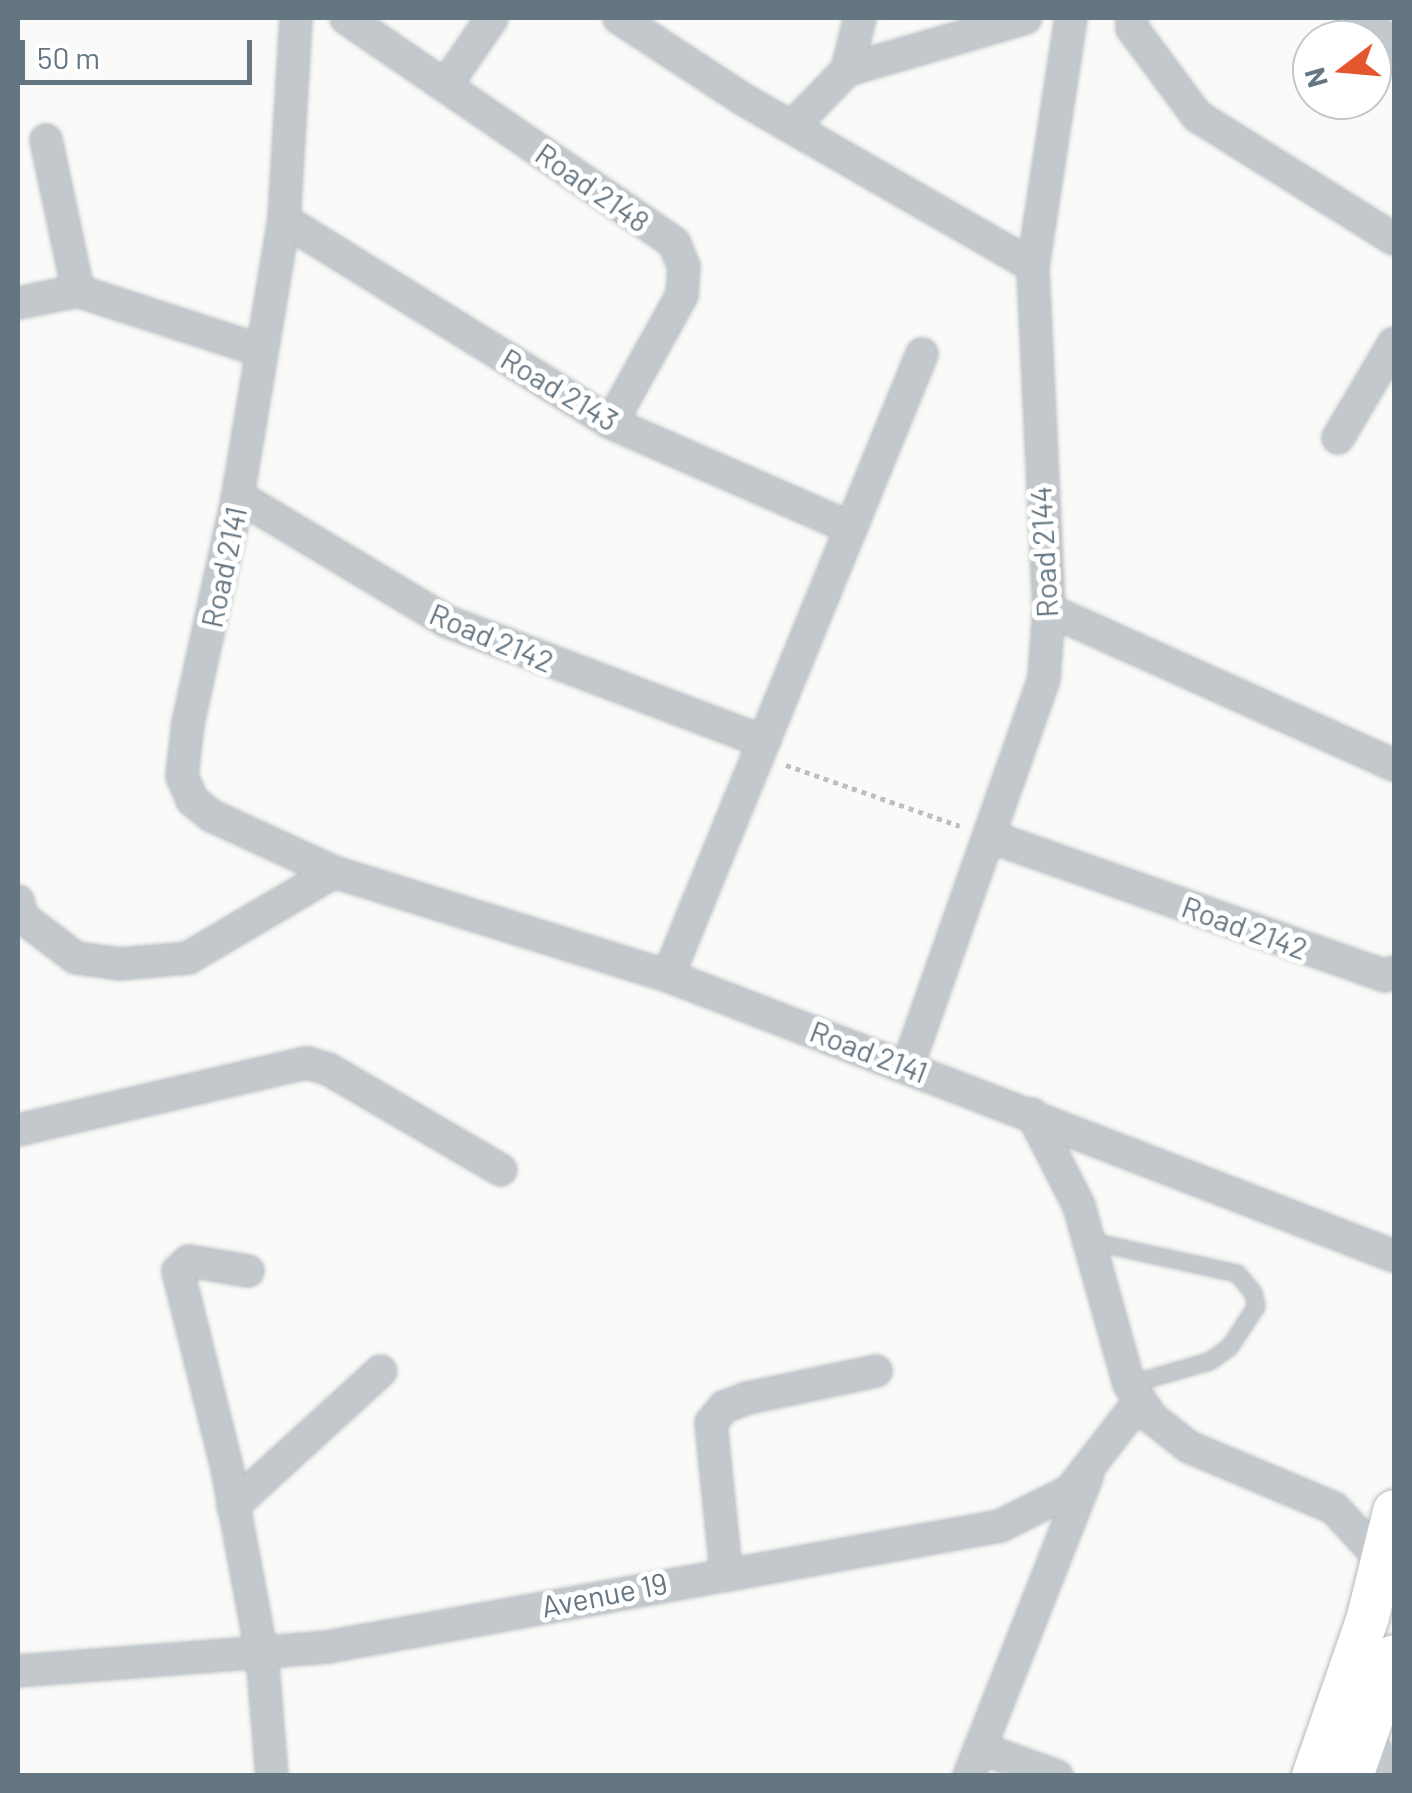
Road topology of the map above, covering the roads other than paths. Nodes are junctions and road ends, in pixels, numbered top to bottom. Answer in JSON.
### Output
{"nodes":[{"id":1,"x":296,"y":18,"type":"edge"},
{"id":2,"x":346,"y":18,"type":"edge"},
{"id":3,"x":492,"y":18,"type":"edge"},
{"id":4,"x":619,"y":18,"type":"edge"},
{"id":5,"x":860,"y":18,"type":"edge"},
{"id":6,"x":1026,"y":18,"type":"edge"},
{"id":7,"x":1071,"y":18,"type":"edge"},
{"id":8,"x":1132,"y":18,"type":"edge"},
{"id":9,"x":1364,"y":18,"type":"edge"},
{"id":10,"x":1394,"y":47,"type":"edge"},
{"id":11,"x":847,"y":70,"type":"junction"},
{"id":12,"x":446,"y":85,"type":"junction"},
{"id":13,"x":792,"y":127,"type":"junction"},
{"id":14,"x":46,"y":140,"type":"dead end"},
{"id":15,"x":284,"y":220,"type":"junction"},
{"id":16,"x":1394,"y":239,"type":"edge"},
{"id":17,"x":1033,"y":266,"type":"junction"},
{"id":18,"x":78,"y":291,"type":"junction"},
{"id":19,"x":18,"y":302,"type":"edge"},
{"id":20,"x":1394,"y":343,"type":"edge"},
{"id":21,"x":260,"y":350,"type":"junction"},
{"id":22,"x":922,"y":354,"type":"dead end"},
{"id":23,"x":611,"y":423,"type":"junction"},
{"id":24,"x":1338,"y":438,"type":"dead end"},
{"id":25,"x":238,"y":496,"type":"junction"},
{"id":26,"x":852,"y":528,"type":"junction"},
{"id":27,"x":1049,"y":610,"type":"junction"},
{"id":28,"x":761,"y":749,"type":"junction"},
{"id":29,"x":1394,"y":765,"type":"edge"},
{"id":30,"x":991,"y":836,"type":"junction"},
{"id":31,"x":334,"y":872,"type":"junction"},
{"id":32,"x":18,"y":901,"type":"edge"},
{"id":33,"x":1390,"y":974,"type":"edge"},
{"id":34,"x":668,"y":976,"type":"junction"},
{"id":35,"x":908,"y":1066,"type":"junction"},
{"id":36,"x":1032,"y":1114,"type":"junction"},
{"id":37,"x":18,"y":1130,"type":"edge"},
{"id":38,"x":501,"y":1170,"type":"dead end"},
{"id":39,"x":1091,"y":1241,"type":"junction"},
{"id":40,"x":1394,"y":1256,"type":"edge"},
{"id":41,"x":248,"y":1272,"type":"dead end"},
{"id":42,"x":381,"y":1371,"type":"dead end"},
{"id":43,"x":876,"y":1371,"type":"dead end"},
{"id":44,"x":1134,"y":1393,"type":"junction"},
{"id":45,"x":1088,"y":1474,"type":"junction"},
{"id":46,"x":233,"y":1506,"type":"junction"},
{"id":47,"x":1334,"y":1508,"type":"junction"},
{"id":48,"x":1394,"y":1508,"type":"edge"},
{"id":49,"x":1382,"y":1560,"type":"junction"},
{"id":50,"x":726,"y":1572,"type":"junction"},
{"id":51,"x":262,"y":1655,"type":"junction"},
{"id":52,"x":1394,"y":1656,"type":"edge"},
{"id":53,"x":18,"y":1670,"type":"edge"},
{"id":54,"x":1360,"y":1757,"type":"edge"},
{"id":55,"x":974,"y":1762,"type":"edge"},
{"id":56,"x":272,"y":1776,"type":"edge"},
{"id":57,"x":1057,"y":1776,"type":"edge"},
{"id":58,"x":1313,"y":1776,"type":"edge"},
{"id":59,"x":1392,"y":1776,"type":"edge"}],
"edges":[{"from":1,"to":15,"type":"street","name":"Road 2141"},
{"from":2,"to":12,"type":"street","name":"Road 2148"},
{"from":3,"to":12,"type":"street"},
{"from":4,"to":13,"type":"street"},
{"from":5,"to":11,"type":"street"},
{"from":6,"to":11,"type":"street"},
{"from":7,"to":17,"type":"street","name":"Road 2144"},
{"from":8,"to":16,"type":"street"},
{"from":9,"to":10,"type":"street"},
{"from":11,"to":13,"type":"street"},
{"from":12,"to":23,"type":"street","name":"Road 2148"},
{"from":13,"to":17,"type":"street"},
{"from":14,"to":18,"type":"street"},
{"from":15,"to":21,"type":"street","name":"Road 2141"},
{"from":15,"to":23,"type":"street","name":"Road 2143"},
{"from":17,"to":27,"type":"street","name":"Road 2144"},
{"from":18,"to":19,"type":"street"},
{"from":18,"to":21,"type":"street"},
{"from":20,"to":24,"type":"street"},
{"from":21,"to":25,"type":"street","name":"Road 2141"},
{"from":22,"to":26,"type":"street"},
{"from":23,"to":26,"type":"street","name":"Road 2143"},
{"from":25,"to":28,"type":"street","name":"Road 2142"},
{"from":25,"to":31,"type":"street","name":"Road 2141"},
{"from":26,"to":28,"type":"street"},
{"from":27,"to":29,"type":"street"},
{"from":27,"to":30,"type":"street","name":"Road 2144"},
{"from":28,"to":34,"type":"street"},
{"from":30,"to":33,"type":"street","name":"Road 2142"},
{"from":30,"to":35,"type":"street","name":"Road 2144"},
{"from":31,"to":32,"type":"street"},
{"from":31,"to":34,"type":"street","name":"Road 2141"},
{"from":34,"to":35,"type":"street","name":"Road 2141"},
{"from":35,"to":36,"type":"street","name":"Road 2141"},
{"from":36,"to":39,"type":"street"},
{"from":36,"to":40,"type":"street","name":"Road 2141"},
{"from":37,"to":38,"type":"street"},
{"from":39,"to":44,"type":"street"},
{"from":39,"to":44,"type":"lane"},
{"from":41,"to":46,"type":"street"},
{"from":42,"to":46,"type":"street"},
{"from":43,"to":50,"type":"street"},
{"from":44,"to":45,"type":"street","name":"Avenue 19"},
{"from":44,"to":47,"type":"street"},
{"from":45,"to":50,"type":"street","name":"Avenue 19"},
{"from":45,"to":55,"type":"street"},
{"from":46,"to":51,"type":"street"},
{"from":47,"to":48,"type":"street"},
{"from":47,"to":49,"type":"street"},
{"from":48,"to":49,"type":"street"},
{"from":49,"to":58,"type":"street"},
{"from":50,"to":51,"type":"street","name":"Avenue 19"},
{"from":51,"to":53,"type":"street","name":"Avenue 19"},
{"from":51,"to":56,"type":"street"},
{"from":52,"to":54,"type":"street"},
{"from":54,"to":59,"type":"street"},
{"from":55,"to":57,"type":"street"}]}
